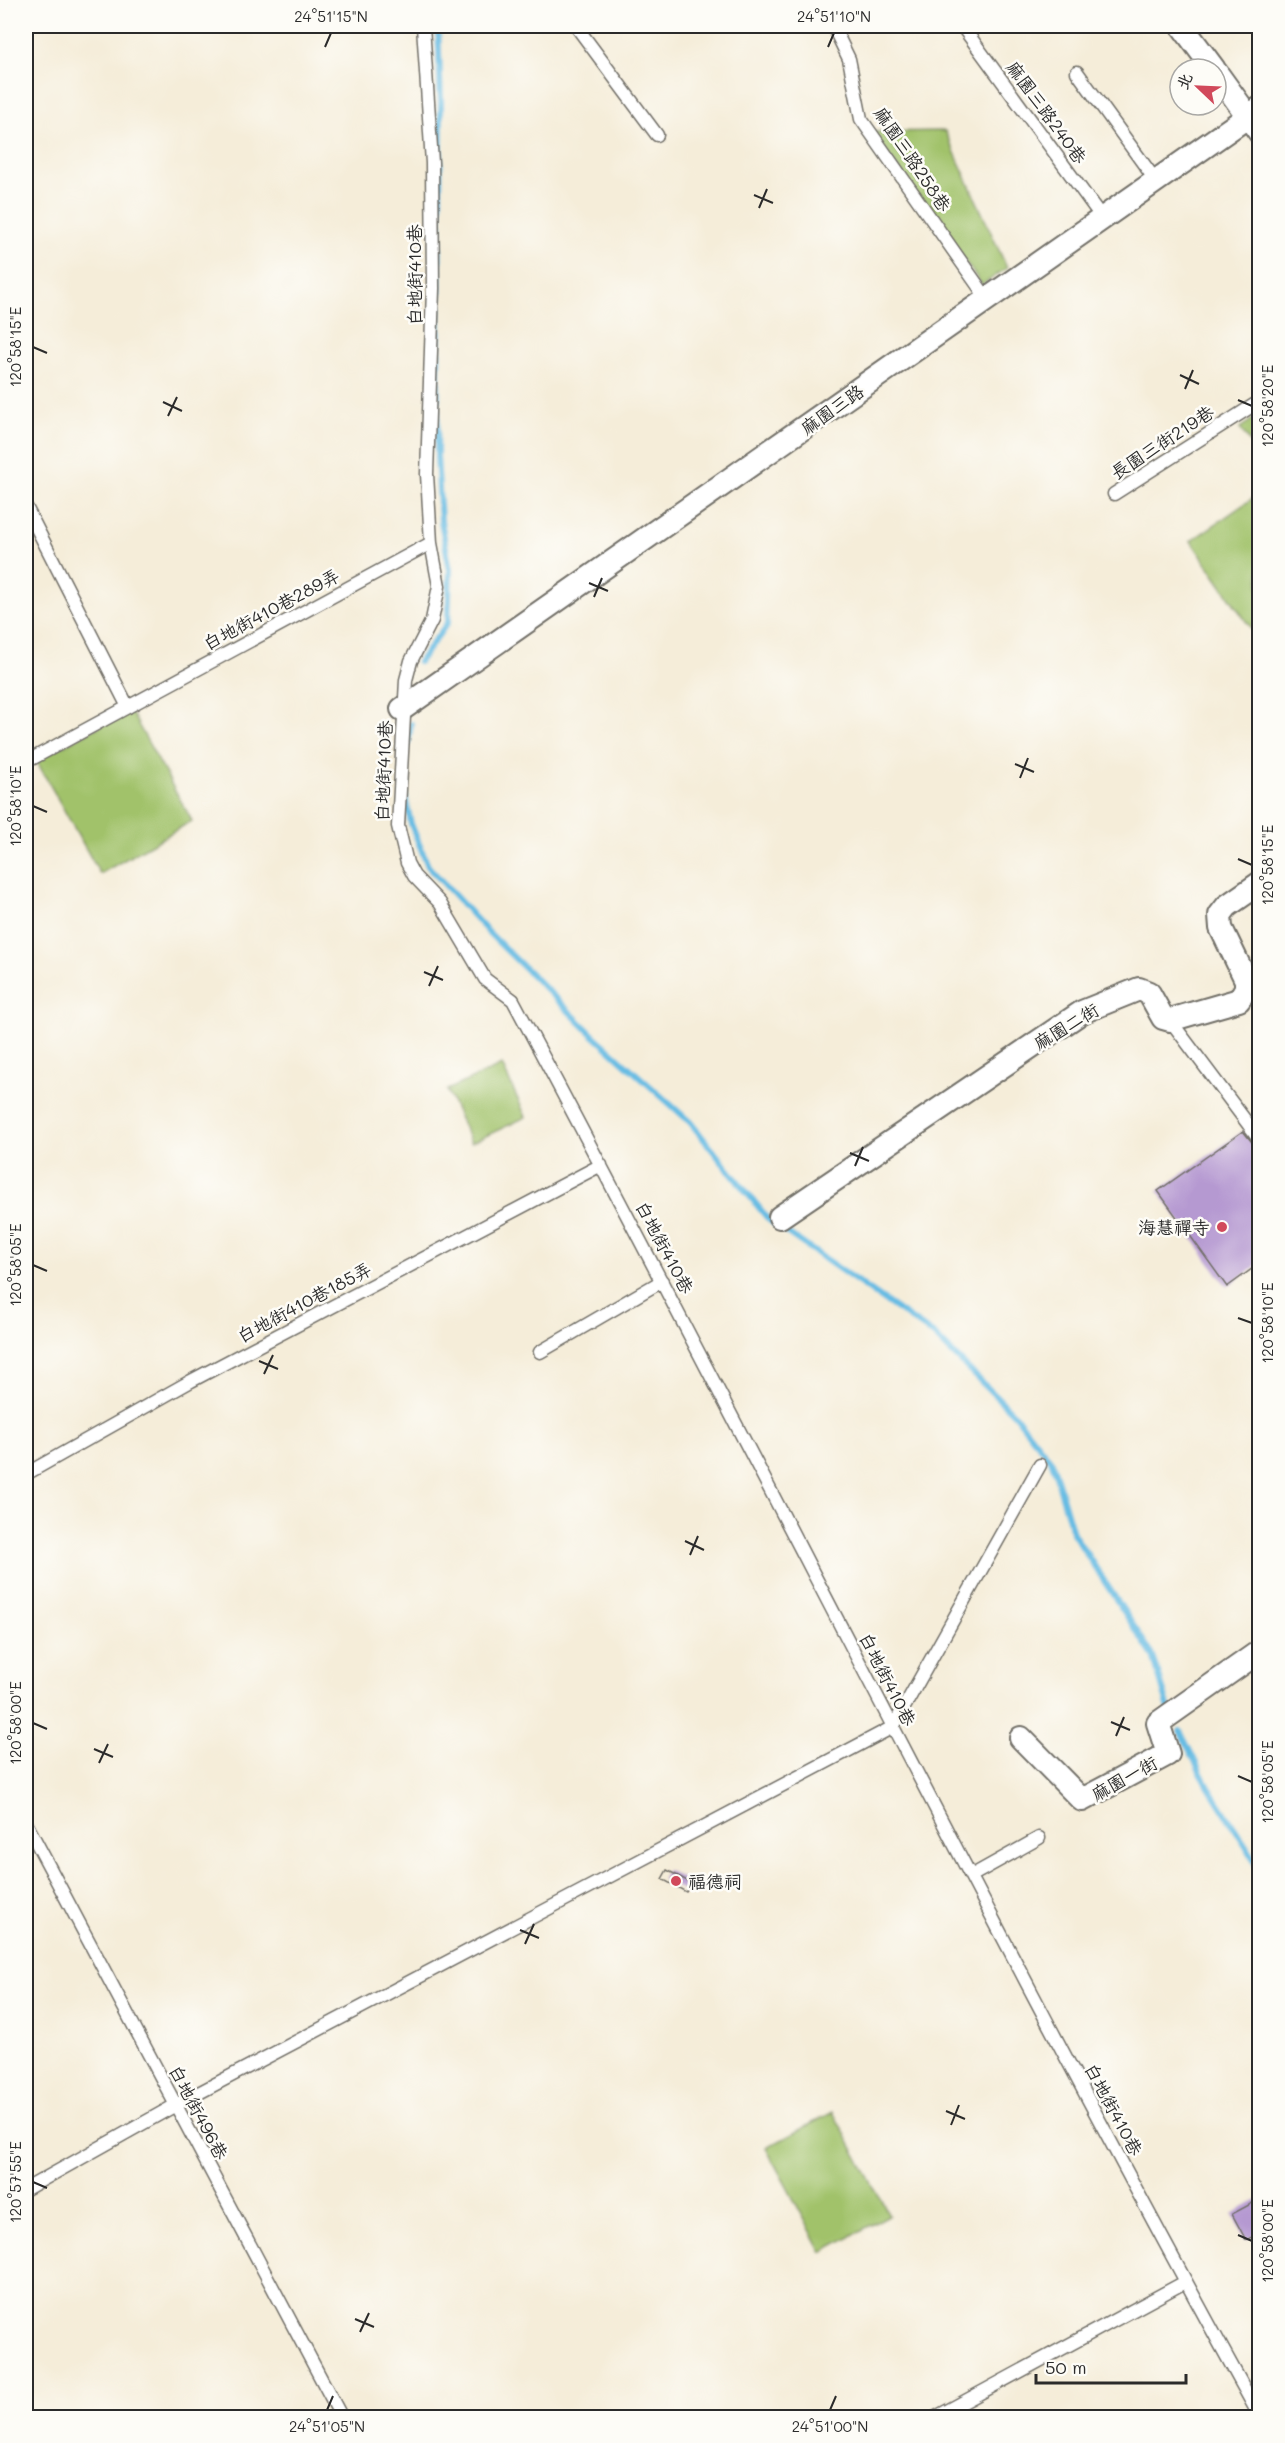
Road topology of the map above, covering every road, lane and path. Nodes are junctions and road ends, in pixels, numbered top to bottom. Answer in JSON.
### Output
{"nodes":[{"id":1,"x":423,"y":26,"type":"edge"},
{"id":2,"x":576,"y":26,"type":"edge"},
{"id":3,"x":833,"y":26,"type":"edge"},
{"id":4,"x":962,"y":26,"type":"edge"},
{"id":5,"x":1182,"y":26,"type":"edge"},
{"id":6,"x":1205,"y":57,"type":"edge"},
{"id":7,"x":1077,"y":72,"type":"dead end"},
{"id":8,"x":1228,"y":86,"type":"edge"},
{"id":9,"x":1256,"y":119,"type":"edge"},
{"id":10,"x":657,"y":135,"type":"dead end"},
{"id":11,"x":1156,"y":181,"type":"junction"},
{"id":12,"x":1103,"y":219,"type":"junction"},
{"id":13,"x":988,"y":300,"type":"junction"},
{"id":14,"x":1260,"y":401,"type":"edge"},
{"id":15,"x":1114,"y":494,"type":"dead end"},
{"id":16,"x":26,"y":507,"type":"edge"},
{"id":17,"x":431,"y":543,"type":"junction"},
{"id":18,"x":128,"y":707,"type":"junction"},
{"id":19,"x":402,"y":709,"type":"junction"},
{"id":20,"x":26,"y":762,"type":"edge"},
{"id":21,"x":1260,"y":883,"type":"edge"},
{"id":22,"x":1170,"y":1020,"type":"junction"},
{"id":23,"x":1260,"y":1140,"type":"edge"},
{"id":24,"x":601,"y":1165,"type":"junction"},
{"id":25,"x":780,"y":1217,"type":"dead end"},
{"id":26,"x":662,"y":1281,"type":"junction"},
{"id":27,"x":540,"y":1352,"type":"dead end"},
{"id":28,"x":1040,"y":1465,"type":"dead end"},
{"id":29,"x":26,"y":1474,"type":"edge"},
{"id":30,"x":1260,"y":1651,"type":"edge"},
{"id":31,"x":893,"y":1727,"type":"junction"},
{"id":32,"x":1021,"y":1738,"type":"dead end"},
{"id":33,"x":26,"y":1823,"type":"edge"},
{"id":34,"x":1039,"y":1838,"type":"dead end"},
{"id":35,"x":971,"y":1876,"type":"junction"},
{"id":36,"x":174,"y":2106,"type":"junction"},
{"id":37,"x":26,"y":2189,"type":"edge"},
{"id":38,"x":1185,"y":2282,"type":"junction"},
{"id":39,"x":1260,"y":2417,"type":"edge"},
{"id":40,"x":342,"y":2418,"type":"edge"},
{"id":41,"x":934,"y":2418,"type":"edge"}],
"edges":[{"from":1,"to":17,"type":"lane","name":"白地街410巷"},
{"from":2,"to":10,"type":"lane"},
{"from":3,"to":13,"type":"lane","name":"麻園三路258巷"},
{"from":4,"to":12,"type":"lane","name":"麻園三路240巷"},
{"from":5,"to":6,"type":"street"},
{"from":7,"to":11,"type":"lane"},
{"from":8,"to":9,"type":"street"},
{"from":9,"to":11,"type":"street","name":"麻園三路"},
{"from":11,"to":12,"type":"street","name":"麻園三路"},
{"from":12,"to":13,"type":"street","name":"麻園三路"},
{"from":13,"to":19,"type":"street","name":"麻園三路"},
{"from":14,"to":15,"type":"lane","name":"長園三街219巷"},
{"from":16,"to":18,"type":"lane"},
{"from":17,"to":18,"type":"lane","name":"白地街410巷289弄"},
{"from":17,"to":19,"type":"lane","name":"白地街410巷"},
{"from":18,"to":20,"type":"lane","name":"白地街410巷289弄"},
{"from":19,"to":24,"type":"lane","name":"白地街410巷"},
{"from":21,"to":22,"type":"street"},
{"from":22,"to":23,"type":"lane"},
{"from":22,"to":25,"type":"street","name":"麻園二街"},
{"from":24,"to":26,"type":"lane","name":"白地街410巷"},
{"from":24,"to":29,"type":"lane","name":"白地街410巷185弄"},
{"from":26,"to":27,"type":"lane"},
{"from":26,"to":31,"type":"lane","name":"白地街410巷"},
{"from":28,"to":31,"type":"lane"},
{"from":30,"to":32,"type":"street","name":"麻園一街"},
{"from":31,"to":35,"type":"lane","name":"白地街410巷"},
{"from":31,"to":36,"type":"lane"},
{"from":33,"to":36,"type":"lane","name":"白地街496巷"},
{"from":34,"to":35,"type":"lane"},
{"from":35,"to":38,"type":"lane","name":"白地街410巷"},
{"from":36,"to":37,"type":"lane"},
{"from":36,"to":40,"type":"lane","name":"白地街496巷"},
{"from":38,"to":39,"type":"lane","name":"白地街410巷"},
{"from":38,"to":41,"type":"lane"}]}
